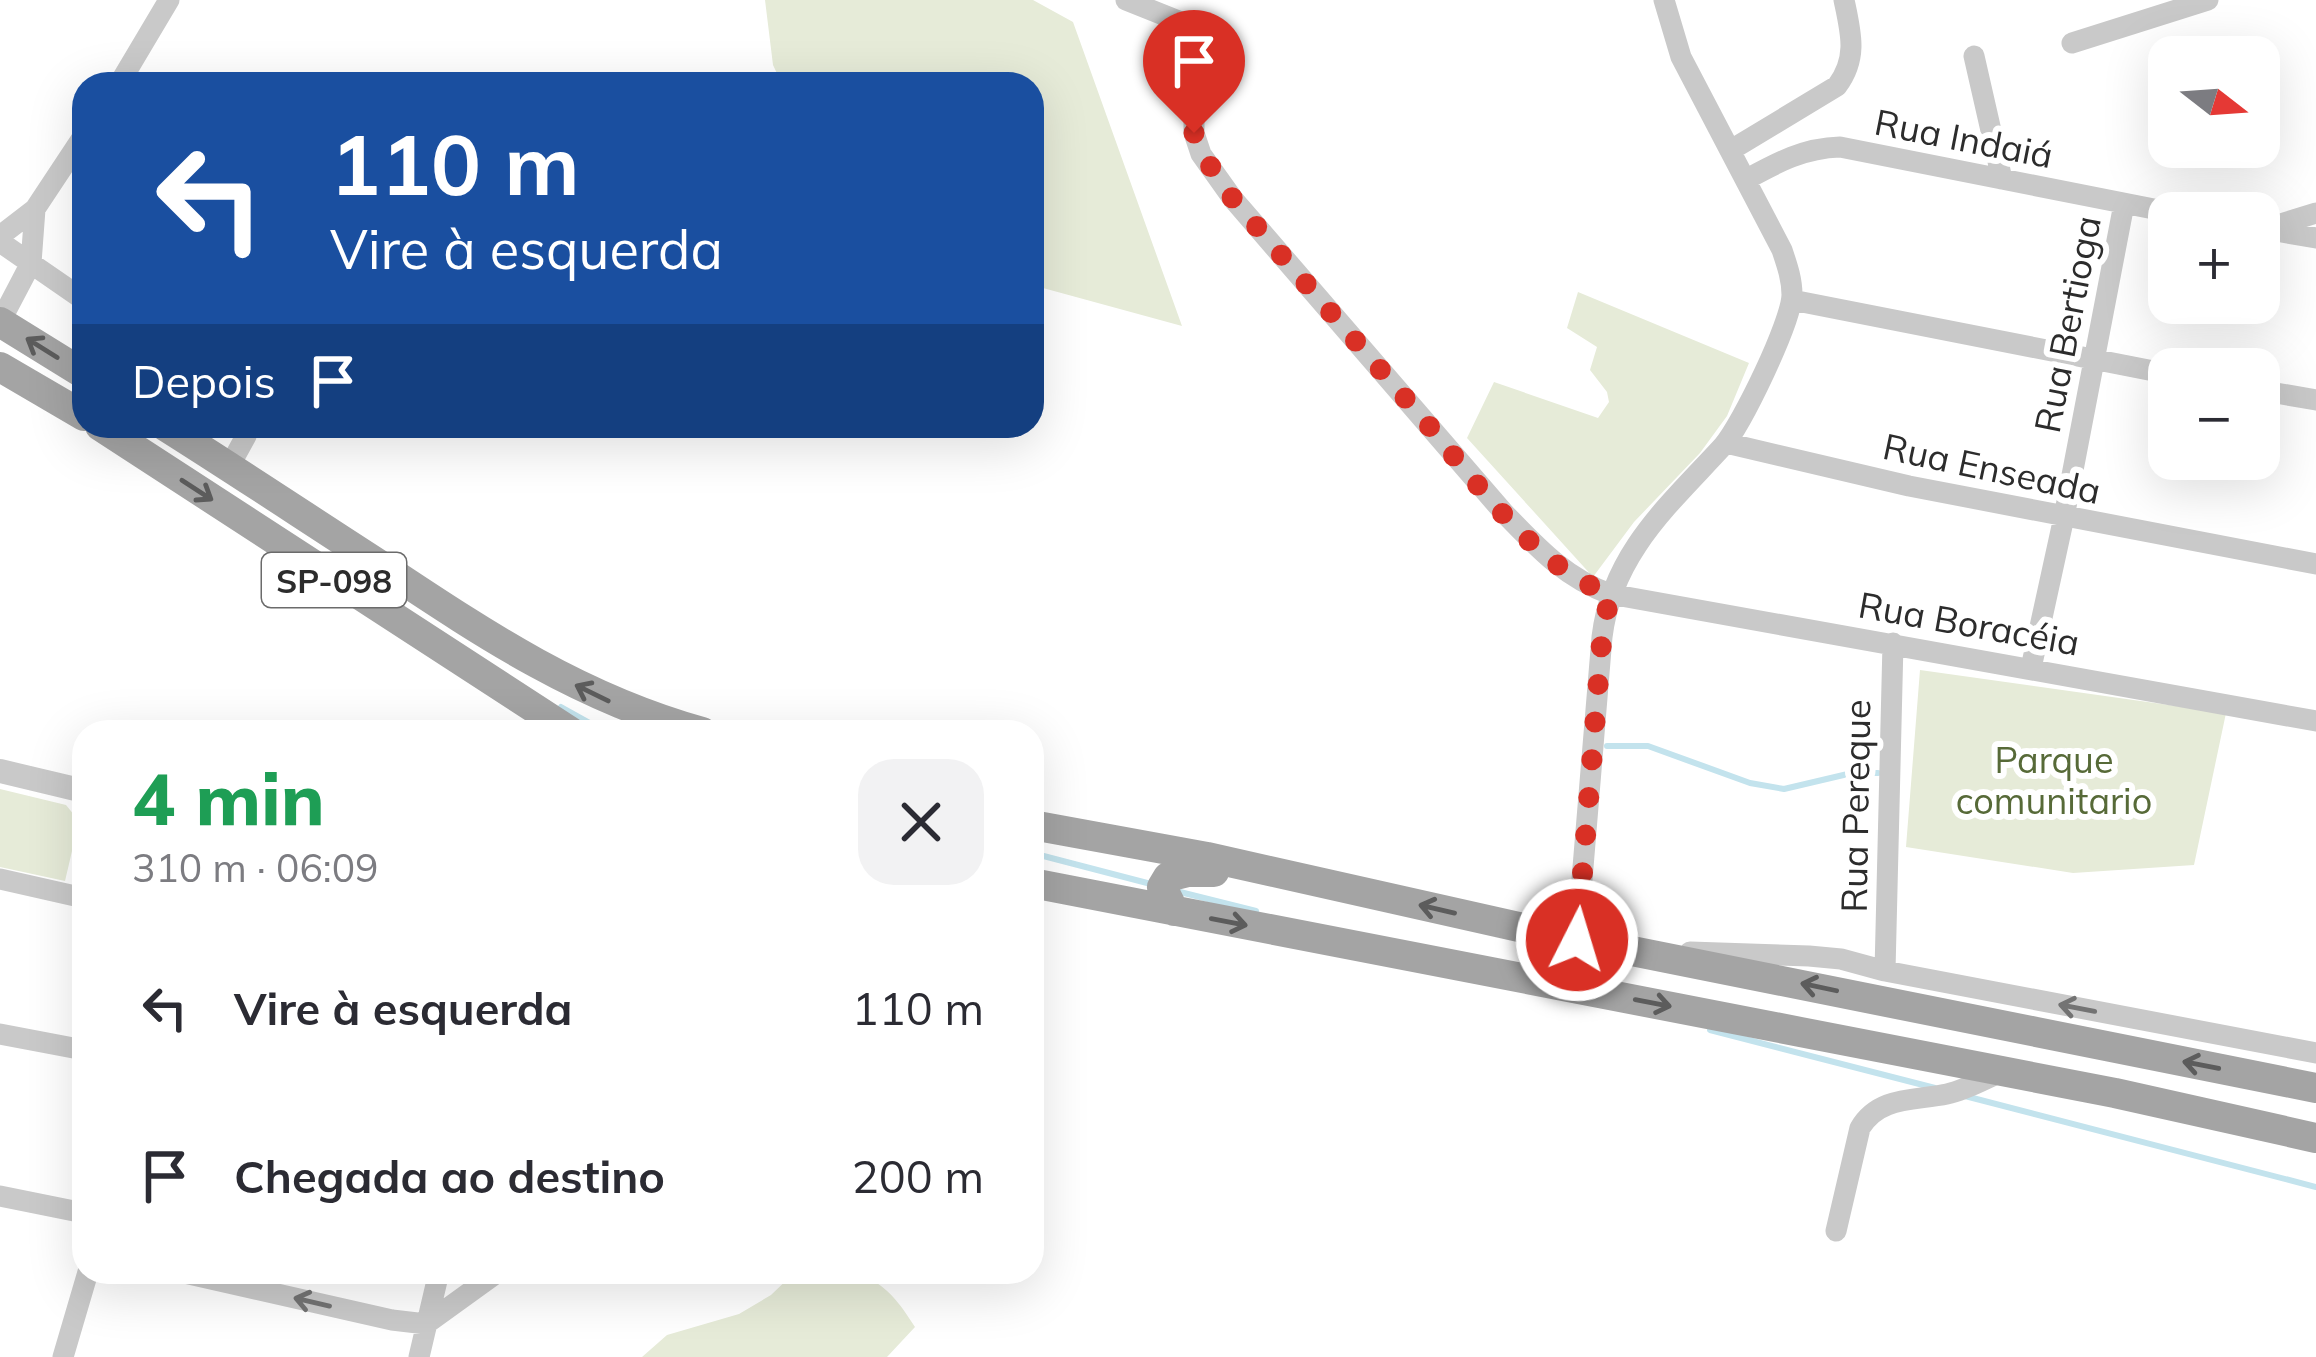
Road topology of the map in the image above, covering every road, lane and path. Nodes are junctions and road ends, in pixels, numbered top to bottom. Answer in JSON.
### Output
{"nodes":[{"id":1,"x":169,"y":0,"type":"edge"},
{"id":2,"x":1126,"y":0,"type":"edge"},
{"id":3,"x":1664,"y":0,"type":"edge"},
{"id":4,"x":1844,"y":0,"type":"edge"},
{"id":5,"x":2208,"y":0,"type":"edge"},
{"id":6,"x":1167,"y":7,"type":"edge"},
{"id":7,"x":2072,"y":43,"type":"dead end"},
{"id":8,"x":1973,"y":56,"type":"dead end"},
{"id":9,"x":125,"y":72,"type":"edge"},
{"id":10,"x":1731,"y":150,"type":"junction"},
{"id":11,"x":72,"y":153,"type":"edge"},
{"id":12,"x":1747,"y":178,"type":"junction"},
{"id":13,"x":2002,"y":179,"type":"junction"},
{"id":14,"x":2124,"y":204,"type":"junction"},
{"id":15,"x":2148,"y":208,"type":"edge"},
{"id":16,"x":35,"y":209,"type":"junction"},
{"id":17,"x":2316,"y":213,"type":"edge"},
{"id":18,"x":2280,"y":223,"type":"edge"},
{"id":19,"x":2280,"y":232,"type":"edge"},
{"id":20,"x":2316,"y":238,"type":"edge"},
{"id":21,"x":0,"y":239,"type":"edge"},
{"id":22,"x":31,"y":263,"type":"junction"},
{"id":23,"x":72,"y":292,"type":"edge"},
{"id":24,"x":1792,"y":300,"type":"junction"},
{"id":25,"x":0,"y":322,"type":"edge"},
{"id":26,"x":2091,"y":361,"type":"junction"},
{"id":27,"x":0,"y":367,"type":"edge"},
{"id":28,"x":72,"y":367,"type":"edge"},
{"id":29,"x":2148,"y":370,"type":"edge"},
{"id":30,"x":2280,"y":394,"type":"edge"},
{"id":31,"x":2316,"y":400,"type":"edge"},
{"id":32,"x":72,"y":409,"type":"edge"},
{"id":33,"x":118,"y":438,"type":"edge"},
{"id":34,"x":184,"y":438,"type":"edge"},
{"id":35,"x":245,"y":438,"type":"edge"},
{"id":36,"x":1726,"y":443,"type":"junction"},
{"id":37,"x":229,"y":467,"type":"junction"},
{"id":38,"x":2064,"y":517,"type":"junction"},
{"id":39,"x":2316,"y":565,"type":"edge"},
{"id":40,"x":1610,"y":594,"type":"junction"},
{"id":41,"x":1892,"y":643,"type":"junction"},
{"id":42,"x":2030,"y":668,"type":"junction"},
{"id":43,"x":553,"y":720,"type":"edge"},
{"id":44,"x":659,"y":720,"type":"edge"},
{"id":45,"x":2316,"y":721,"type":"edge"},
{"id":46,"x":0,"y":771,"type":"edge"},
{"id":47,"x":72,"y":788,"type":"edge"},
{"id":48,"x":1044,"y":827,"type":"edge"},
{"id":49,"x":1274,"y":873,"type":"junction"},
{"id":50,"x":0,"y":879,"type":"edge"},
{"id":51,"x":1044,"y":885,"type":"edge"},
{"id":52,"x":72,"y":895,"type":"edge"},
{"id":53,"x":1174,"y":911,"type":"junction"},
{"id":54,"x":1577,"y":940,"type":"junction"},
{"id":55,"x":1633,"y":951,"type":"junction"},
{"id":56,"x":1885,"y":971,"type":"junction"},
{"id":57,"x":0,"y":1034,"type":"edge"},
{"id":58,"x":72,"y":1048,"type":"edge"},
{"id":59,"x":2316,"y":1053,"type":"edge"},
{"id":60,"x":2001,"y":1072,"type":"junction"},
{"id":61,"x":2316,"y":1088,"type":"edge"},
{"id":62,"x":2316,"y":1138,"type":"edge"},
{"id":63,"x":0,"y":1196,"type":"edge"},
{"id":64,"x":72,"y":1211,"type":"edge"},
{"id":65,"x":1836,"y":1231,"type":"dead end"},
{"id":66,"x":84,"y":1284,"type":"edge"},
{"id":67,"x":232,"y":1284,"type":"edge"},
{"id":68,"x":436,"y":1284,"type":"edge"},
{"id":69,"x":481,"y":1284,"type":"edge"},
{"id":70,"x":426,"y":1324,"type":"junction"},
{"id":71,"x":63,"y":1357,"type":"edge"},
{"id":72,"x":419,"y":1357,"type":"edge"}],
"edges":[{"from":1,"to":9,"type":"street"},
{"from":2,"to":6,"type":"street"},
{"from":3,"to":10,"type":"street"},
{"from":4,"to":10,"type":"street"},
{"from":5,"to":7,"type":"street"},
{"from":6,"to":40,"type":"street","name":"Rua Boracéia"},
{"from":8,"to":13,"type":"street"},
{"from":10,"to":12,"type":"street"},
{"from":11,"to":16,"type":"street"},
{"from":12,"to":13,"type":"street","name":"Rua Indaiá"},
{"from":12,"to":24,"type":"street"},
{"from":13,"to":14,"type":"street","name":"Rua Indaiá"},
{"from":14,"to":15,"type":"street","name":"Rua Indaiá"},
{"from":14,"to":26,"type":"street","name":"Rua Bertioga"},
{"from":16,"to":21,"type":"street"},
{"from":16,"to":22,"type":"street"},
{"from":17,"to":18,"type":"street"},
{"from":19,"to":20,"type":"street"},
{"from":21,"to":22,"type":"street"},
{"from":22,"to":23,"type":"street"},
{"from":22,"to":25,"type":"street"},
{"from":24,"to":26,"type":"street"},
{"from":24,"to":36,"type":"street"},
{"from":28,"to":25,"type":"main road","one_way":true},
{"from":26,"to":29,"type":"street"},
{"from":26,"to":38,"type":"street","name":"Rua Bertioga"},
{"from":27,"to":32,"type":"main road"},
{"from":30,"to":31,"type":"street"},
{"from":33,"to":43,"type":"main road","number":"SP-098","one_way":true},
{"from":34,"to":37,"type":"main road","number":"SP-098"},
{"from":35,"to":37,"type":"street"},
{"from":36,"to":38,"type":"street","name":"Rua Enseada"},
{"from":36,"to":40,"type":"street"},
{"from":44,"to":37,"type":"main road","number":"SP-098","one_way":true},
{"from":38,"to":39,"type":"street","name":"Rua Enseada"},
{"from":38,"to":42,"type":"street","name":"Rua Bertioga"},
{"from":40,"to":41,"type":"street","name":"Rua Boracéia"},
{"from":40,"to":54,"type":"street"},
{"from":41,"to":42,"type":"street","name":"Rua Boracéia"},
{"from":41,"to":56,"type":"street","name":"Rua Pereque"},
{"from":42,"to":45,"type":"street","name":"Rua Boracéia"},
{"from":46,"to":47,"type":"street"},
{"from":48,"to":49,"type":"main road"},
{"from":49,"to":53,"type":"main road"},
{"from":54,"to":49,"type":"main road","one_way":true},
{"from":50,"to":52,"type":"street"},
{"from":51,"to":53,"type":"main road"},
{"from":53,"to":60,"type":"main road","one_way":true},
{"from":54,"to":55,"type":"main road"},
{"from":55,"to":56,"type":"street"},
{"from":61,"to":55,"type":"main road","one_way":true},
{"from":59,"to":56,"type":"street","one_way":true},
{"from":57,"to":58,"type":"street"},
{"from":60,"to":62,"type":"main road"},
{"from":60,"to":65,"type":"street"},
{"from":63,"to":64,"type":"street"},
{"from":66,"to":71,"type":"street"},
{"from":70,"to":67,"type":"street","one_way":true},
{"from":68,"to":70,"type":"street"},
{"from":69,"to":70,"type":"street"},
{"from":70,"to":72,"type":"street"}]}
